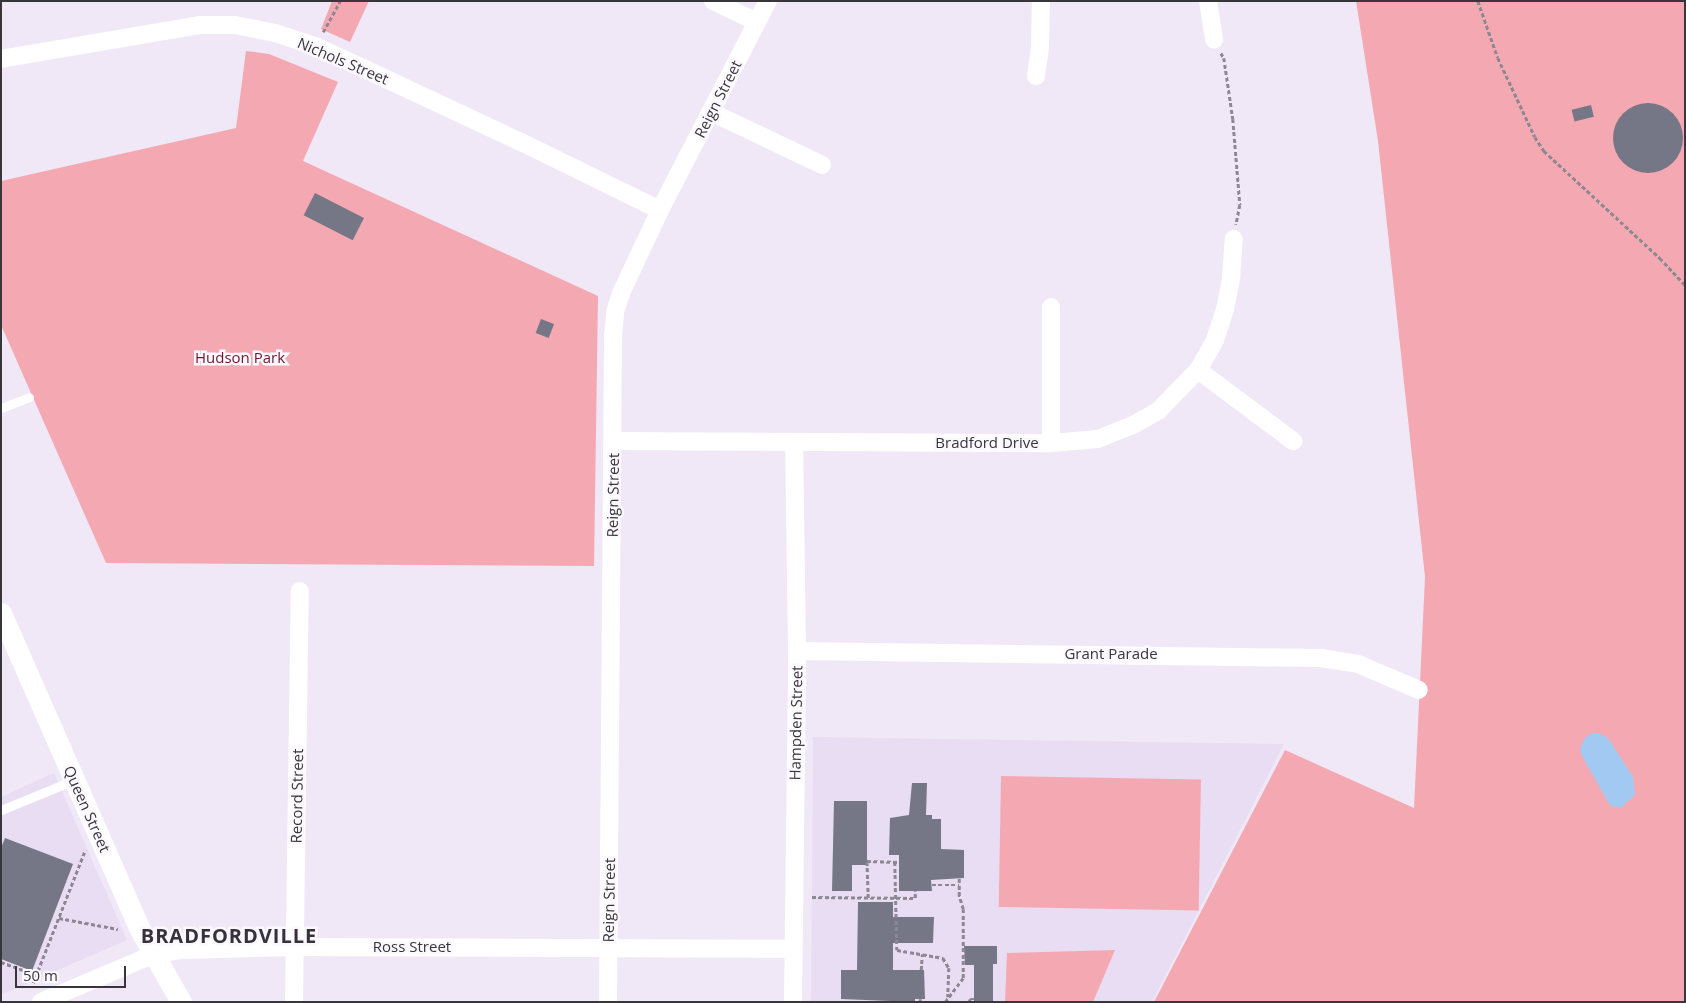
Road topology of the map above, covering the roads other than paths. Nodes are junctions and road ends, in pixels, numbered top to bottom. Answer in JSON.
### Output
{"nodes":[{"id":1,"x":713,"y":1,"type":"edge"},
{"id":2,"x":768,"y":1,"type":"edge"},
{"id":3,"x":1040,"y":1,"type":"edge"},
{"id":4,"x":1208,"y":1,"type":"edge"},
{"id":5,"x":757,"y":22,"type":"junction"},
{"id":6,"x":1214,"y":40,"type":"road end"},
{"id":7,"x":1,"y":59,"type":"edge"},
{"id":8,"x":1036,"y":76,"type":"dead end"},
{"id":9,"x":711,"y":112,"type":"junction"},
{"id":10,"x":822,"y":165,"type":"dead end"},
{"id":11,"x":660,"y":210,"type":"junction"},
{"id":12,"x":1234,"y":239,"type":"road end"},
{"id":13,"x":1051,"y":307,"type":"dead end"},
{"id":14,"x":1198,"y":370,"type":"junction"},
{"id":15,"x":29,"y":397,"type":"dead end"},
{"id":16,"x":1,"y":408,"type":"edge"},
{"id":17,"x":614,"y":441,"type":"junction"},
{"id":18,"x":1293,"y":441,"type":"dead end"},
{"id":19,"x":1050,"y":443,"type":"junction"},
{"id":20,"x":794,"y":444,"type":"junction"},
{"id":21,"x":300,"y":590,"type":"dead end"},
{"id":22,"x":1,"y":613,"type":"edge"},
{"id":23,"x":797,"y":651,"type":"junction"},
{"id":24,"x":1419,"y":690,"type":"dead end"},
{"id":25,"x":75,"y":780,"type":"junction"},
{"id":26,"x":1,"y":810,"type":"edge"},
{"id":27,"x":294,"y":947,"type":"junction"},
{"id":28,"x":608,"y":948,"type":"junction"},
{"id":29,"x":793,"y":949,"type":"junction"},
{"id":30,"x":152,"y":955,"type":"junction"},
{"id":31,"x":41,"y":1002,"type":"edge"},
{"id":32,"x":181,"y":1002,"type":"edge"},
{"id":33,"x":294,"y":1002,"type":"edge"},
{"id":34,"x":608,"y":1002,"type":"edge"},
{"id":35,"x":793,"y":1002,"type":"edge"}],
"edges":[{"from":1,"to":5,"type":"street"},
{"from":2,"to":5,"type":"street","name":"Reign Street"},
{"from":3,"to":8,"type":"street"},
{"from":4,"to":6,"type":"street"},
{"from":5,"to":9,"type":"street","name":"Reign Street"},
{"from":7,"to":11,"type":"street","name":"Nichols Street"},
{"from":9,"to":10,"type":"street"},
{"from":9,"to":11,"type":"street","name":"Reign Street"},
{"from":11,"to":17,"type":"street","name":"Reign Street"},
{"from":12,"to":14,"type":"street","name":"Bradford Drive"},
{"from":13,"to":19,"type":"street"},
{"from":14,"to":18,"type":"street"},
{"from":14,"to":19,"type":"street","name":"Bradford Drive"},
{"from":15,"to":16,"type":"lane"},
{"from":17,"to":20,"type":"street","name":"Bradford Drive"},
{"from":17,"to":28,"type":"street","name":"Reign Street"},
{"from":19,"to":20,"type":"street","name":"Bradford Drive"},
{"from":20,"to":23,"type":"street","name":"Hampden Street"},
{"from":21,"to":27,"type":"street","name":"Record Street"},
{"from":22,"to":25,"type":"street","name":"Queen Street"},
{"from":23,"to":24,"type":"street","name":"Grant Parade"},
{"from":23,"to":29,"type":"street","name":"Hampden Street"},
{"from":25,"to":26,"type":"lane"},
{"from":25,"to":30,"type":"street","name":"Queen Street"},
{"from":27,"to":28,"type":"street","name":"Ross Street"},
{"from":27,"to":30,"type":"street","name":"Ross Street"},
{"from":27,"to":33,"type":"street","name":"Record Street"},
{"from":28,"to":29,"type":"street","name":"Ross Street"},
{"from":28,"to":34,"type":"street","name":"Reign Street"},
{"from":29,"to":35,"type":"street","name":"Hampden Street"},
{"from":30,"to":31,"type":"street","name":"Ross Street"},
{"from":30,"to":32,"type":"street","name":"Queen Street"}]}
